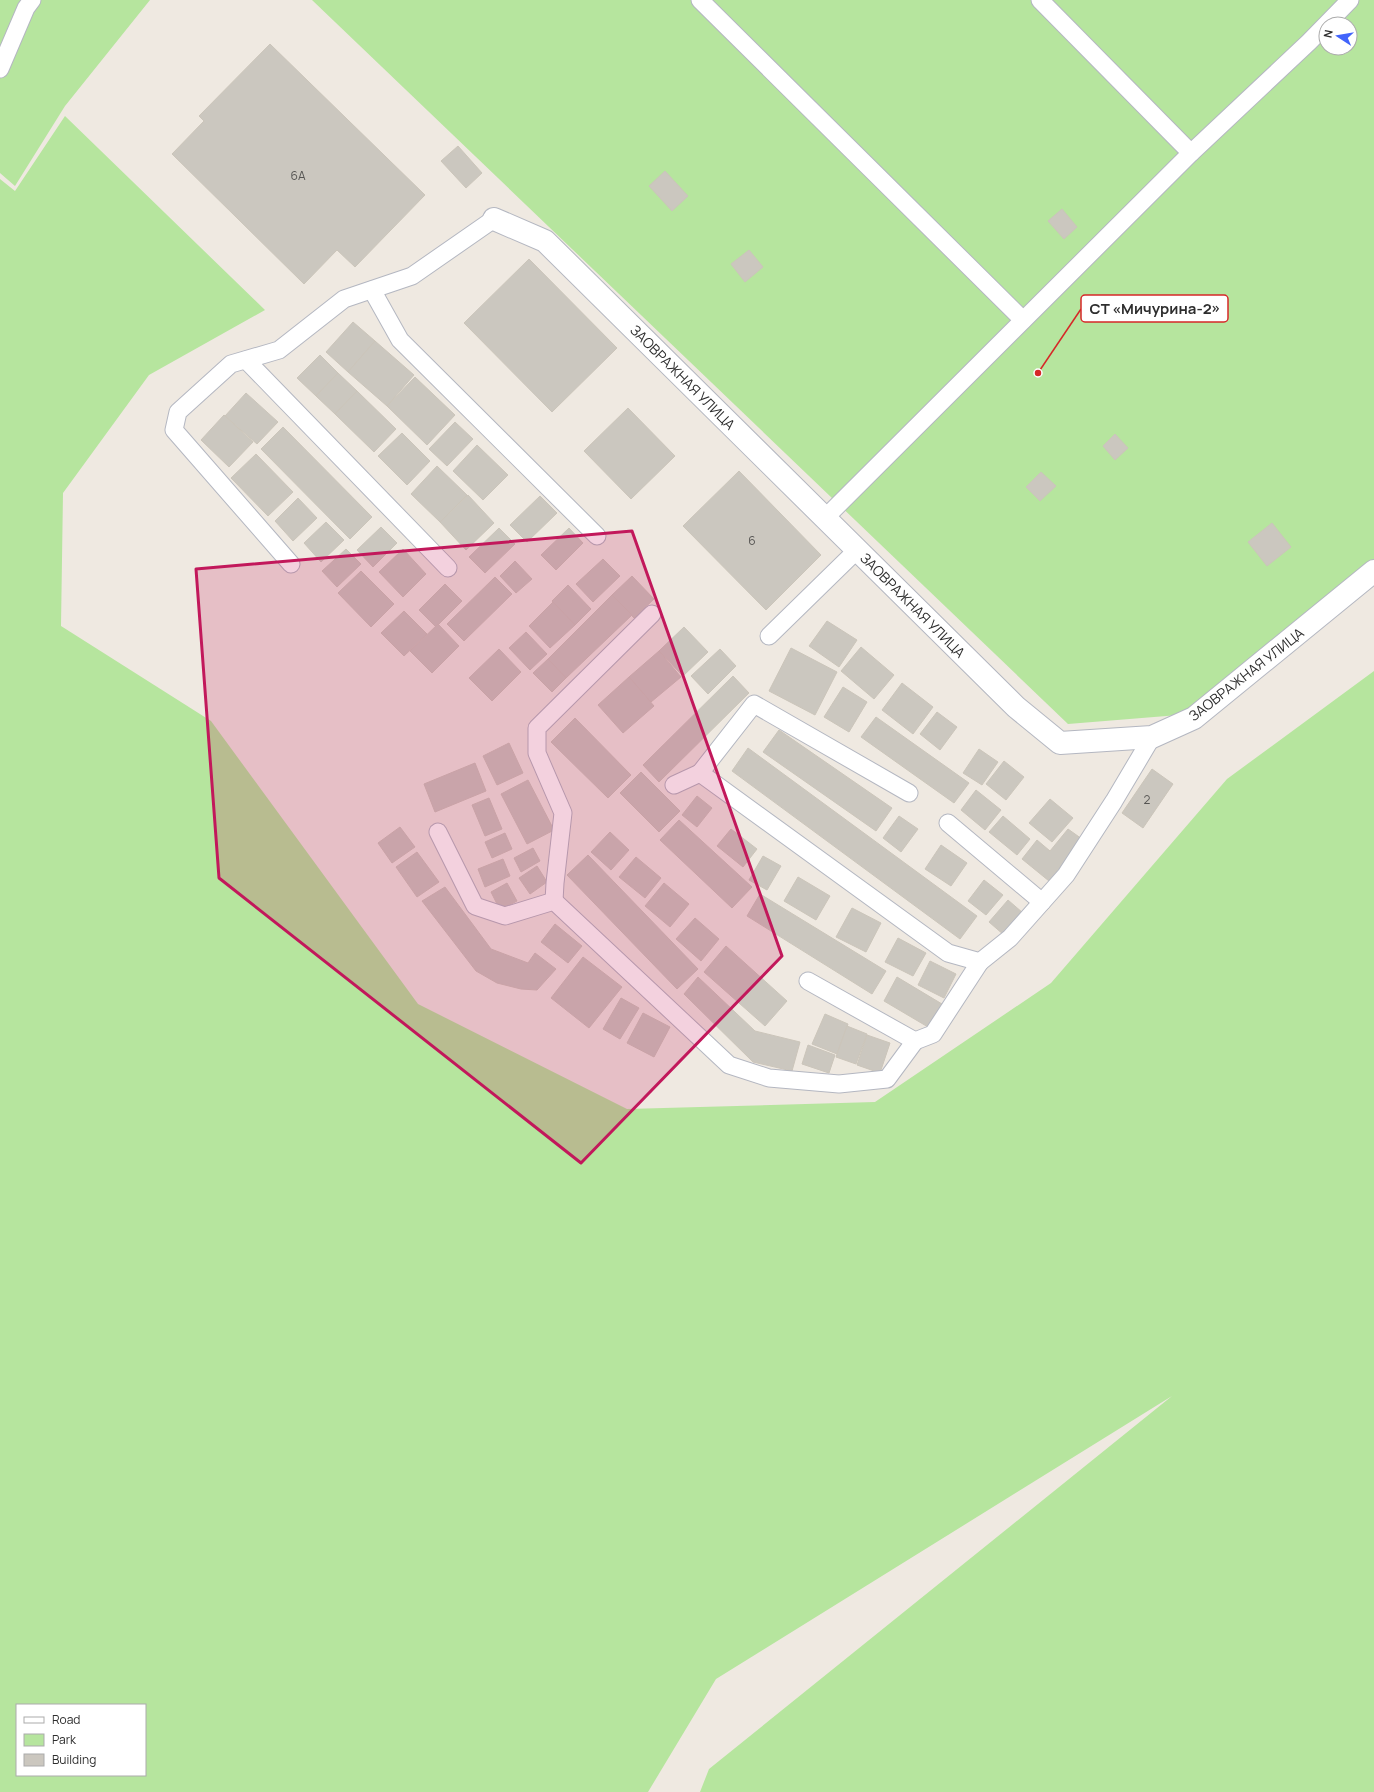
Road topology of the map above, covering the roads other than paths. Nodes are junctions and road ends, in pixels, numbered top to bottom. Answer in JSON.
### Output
{"nodes":[{"id":1,"x":32,"y":0,"type":"edge"},
{"id":2,"x":700,"y":0,"type":"edge"},
{"id":3,"x":1040,"y":0,"type":"edge"},
{"id":4,"x":1350,"y":0,"type":"edge"},
{"id":5,"x":0,"y":69,"type":"edge"},
{"id":6,"x":1191,"y":153,"type":"junction"},
{"id":7,"x":494,"y":219,"type":"joint"},
{"id":8,"x":372,"y":290,"type":"junction"},
{"id":9,"x":1023,"y":320,"type":"junction"},
{"id":10,"x":246,"y":360,"type":"junction"},
{"id":11,"x":825,"y":518,"type":"junction"},
{"id":12,"x":597,"y":536,"type":"dead end"},
{"id":13,"x":857,"y":550,"type":"junction"},
{"id":14,"x":291,"y":564,"type":"dead end"},
{"id":15,"x":448,"y":568,"type":"dead end"},
{"id":16,"x":1374,"y":571,"type":"edge"},
{"id":17,"x":652,"y":614,"type":"dead end"},
{"id":18,"x":769,"y":636,"type":"dead end"},
{"id":19,"x":1152,"y":737,"type":"junction"},
{"id":20,"x":700,"y":773,"type":"junction"},
{"id":21,"x":674,"y":785,"type":"dead end"},
{"id":22,"x":909,"y":793,"type":"dead end"},
{"id":23,"x":948,"y":823,"type":"dead end"},
{"id":24,"x":438,"y":832,"type":"dead end"},
{"id":25,"x":554,"y":901,"type":"junction"},
{"id":26,"x":1042,"y":902,"type":"junction"},
{"id":27,"x":980,"y":962,"type":"junction"},
{"id":28,"x":808,"y":981,"type":"dead end"},
{"id":29,"x":915,"y":1041,"type":"junction"}],
"edges":[{"from":1,"to":5,"type":"lane"},
{"from":2,"to":9,"type":"lane"},
{"from":3,"to":6,"type":"lane"},
{"from":4,"to":6,"type":"lane"},
{"from":6,"to":9,"type":"lane"},
{"from":7,"to":8,"type":"lane"},
{"from":7,"to":11,"type":"street","name":"ЗАОВРАЖНАЯ УЛИЦА"},
{"from":8,"to":10,"type":"lane"},
{"from":8,"to":12,"type":"lane"},
{"from":9,"to":11,"type":"lane"},
{"from":10,"to":14,"type":"lane"},
{"from":10,"to":15,"type":"lane"},
{"from":11,"to":13,"type":"street","name":"ЗАОВРАЖНАЯ УЛИЦА"},
{"from":13,"to":18,"type":"lane"},
{"from":13,"to":19,"type":"street","name":"ЗАОВРАЖНАЯ УЛИЦА"},
{"from":16,"to":19,"type":"street","name":"ЗАОВРАЖНАЯ УЛИЦА"},
{"from":17,"to":25,"type":"lane"},
{"from":19,"to":26,"type":"lane"},
{"from":20,"to":21,"type":"lane"},
{"from":20,"to":22,"type":"lane"},
{"from":20,"to":27,"type":"lane"},
{"from":23,"to":26,"type":"lane"},
{"from":24,"to":25,"type":"lane"},
{"from":25,"to":29,"type":"lane"},
{"from":26,"to":27,"type":"lane"},
{"from":27,"to":29,"type":"lane"},
{"from":28,"to":29,"type":"lane"}]}
